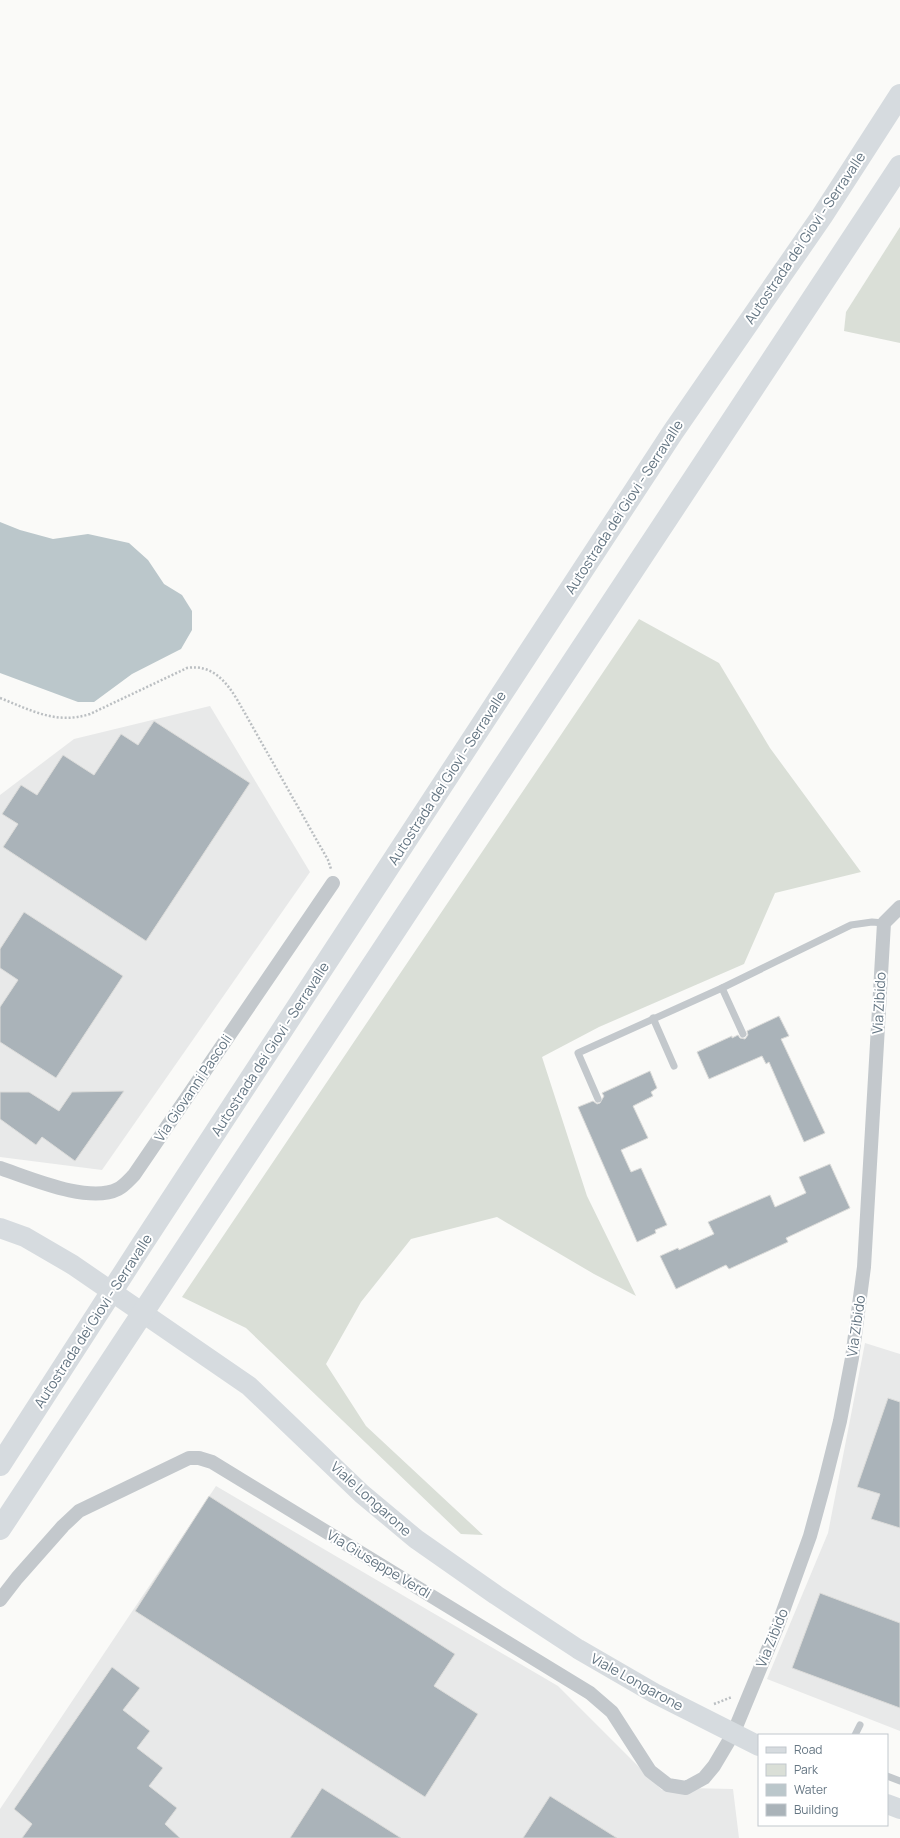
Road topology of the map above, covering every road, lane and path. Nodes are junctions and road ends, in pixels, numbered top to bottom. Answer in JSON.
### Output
{"nodes":[{"id":1,"x":900,"y":95,"type":"edge"},
{"id":2,"x":900,"y":166,"type":"edge"},
{"id":3,"x":0,"y":698,"type":"edge"},
{"id":4,"x":333,"y":883,"type":"joint"},
{"id":5,"x":900,"y":907,"type":"edge"},
{"id":6,"x":884,"y":923,"type":"junction"},
{"id":7,"x":722,"y":988,"type":"junction"},
{"id":8,"x":653,"y":1018,"type":"junction"},
{"id":9,"x":743,"y":1034,"type":"dead end"},
{"id":10,"x":674,"y":1066,"type":"dead end"},
{"id":11,"x":598,"y":1099,"type":"dead end"},
{"id":12,"x":0,"y":1168,"type":"edge"},
{"id":13,"x":0,"y":1228,"type":"edge"},
{"id":14,"x":0,"y":1465,"type":"edge"},
{"id":15,"x":0,"y":1529,"type":"edge"},
{"id":16,"x":0,"y":1600,"type":"edge"},
{"id":17,"x":755,"y":1679,"type":"junction"},
{"id":18,"x":709,"y":1704,"type":"dead end"},
{"id":19,"x":860,"y":1725,"type":"dead end"},
{"id":20,"x":733,"y":1734,"type":"junction"},
{"id":21,"x":856,"y":1734,"type":"edge"},
{"id":22,"x":758,"y":1746,"type":"edge"},
{"id":23,"x":888,"y":1776,"type":"edge"},
{"id":24,"x":900,"y":1781,"type":"edge"},
{"id":25,"x":888,"y":1804,"type":"edge"},
{"id":26,"x":900,"y":1809,"type":"edge"}],
"edges":[{"from":1,"to":14,"type":"highway","name":"Autostrada dei Giovi - Serravalle"},
{"from":2,"to":15,"type":"highway"},
{"from":3,"to":4,"type":"path"},
{"from":4,"to":12,"type":"street","name":"Via Giovanni Pascoli"},
{"from":5,"to":6,"type":"street"},
{"from":6,"to":7,"type":"lane"},
{"from":6,"to":17,"type":"street","name":"Via Zibido"},
{"from":7,"to":8,"type":"lane"},
{"from":7,"to":9,"type":"lane"},
{"from":8,"to":10,"type":"lane"},
{"from":8,"to":11,"type":"lane"},
{"from":13,"to":20,"type":"main road","name":"Viale Longarone"},
{"from":16,"to":20,"type":"street","name":"Via Giuseppe Verdi"},
{"from":17,"to":18,"type":"path"},
{"from":17,"to":20,"type":"street","name":"Via Zibido"},
{"from":19,"to":21,"type":"lane"},
{"from":20,"to":22,"type":"main road","name":"Viale Longarone"},
{"from":23,"to":24,"type":"lane"},
{"from":25,"to":26,"type":"main road"}]}
